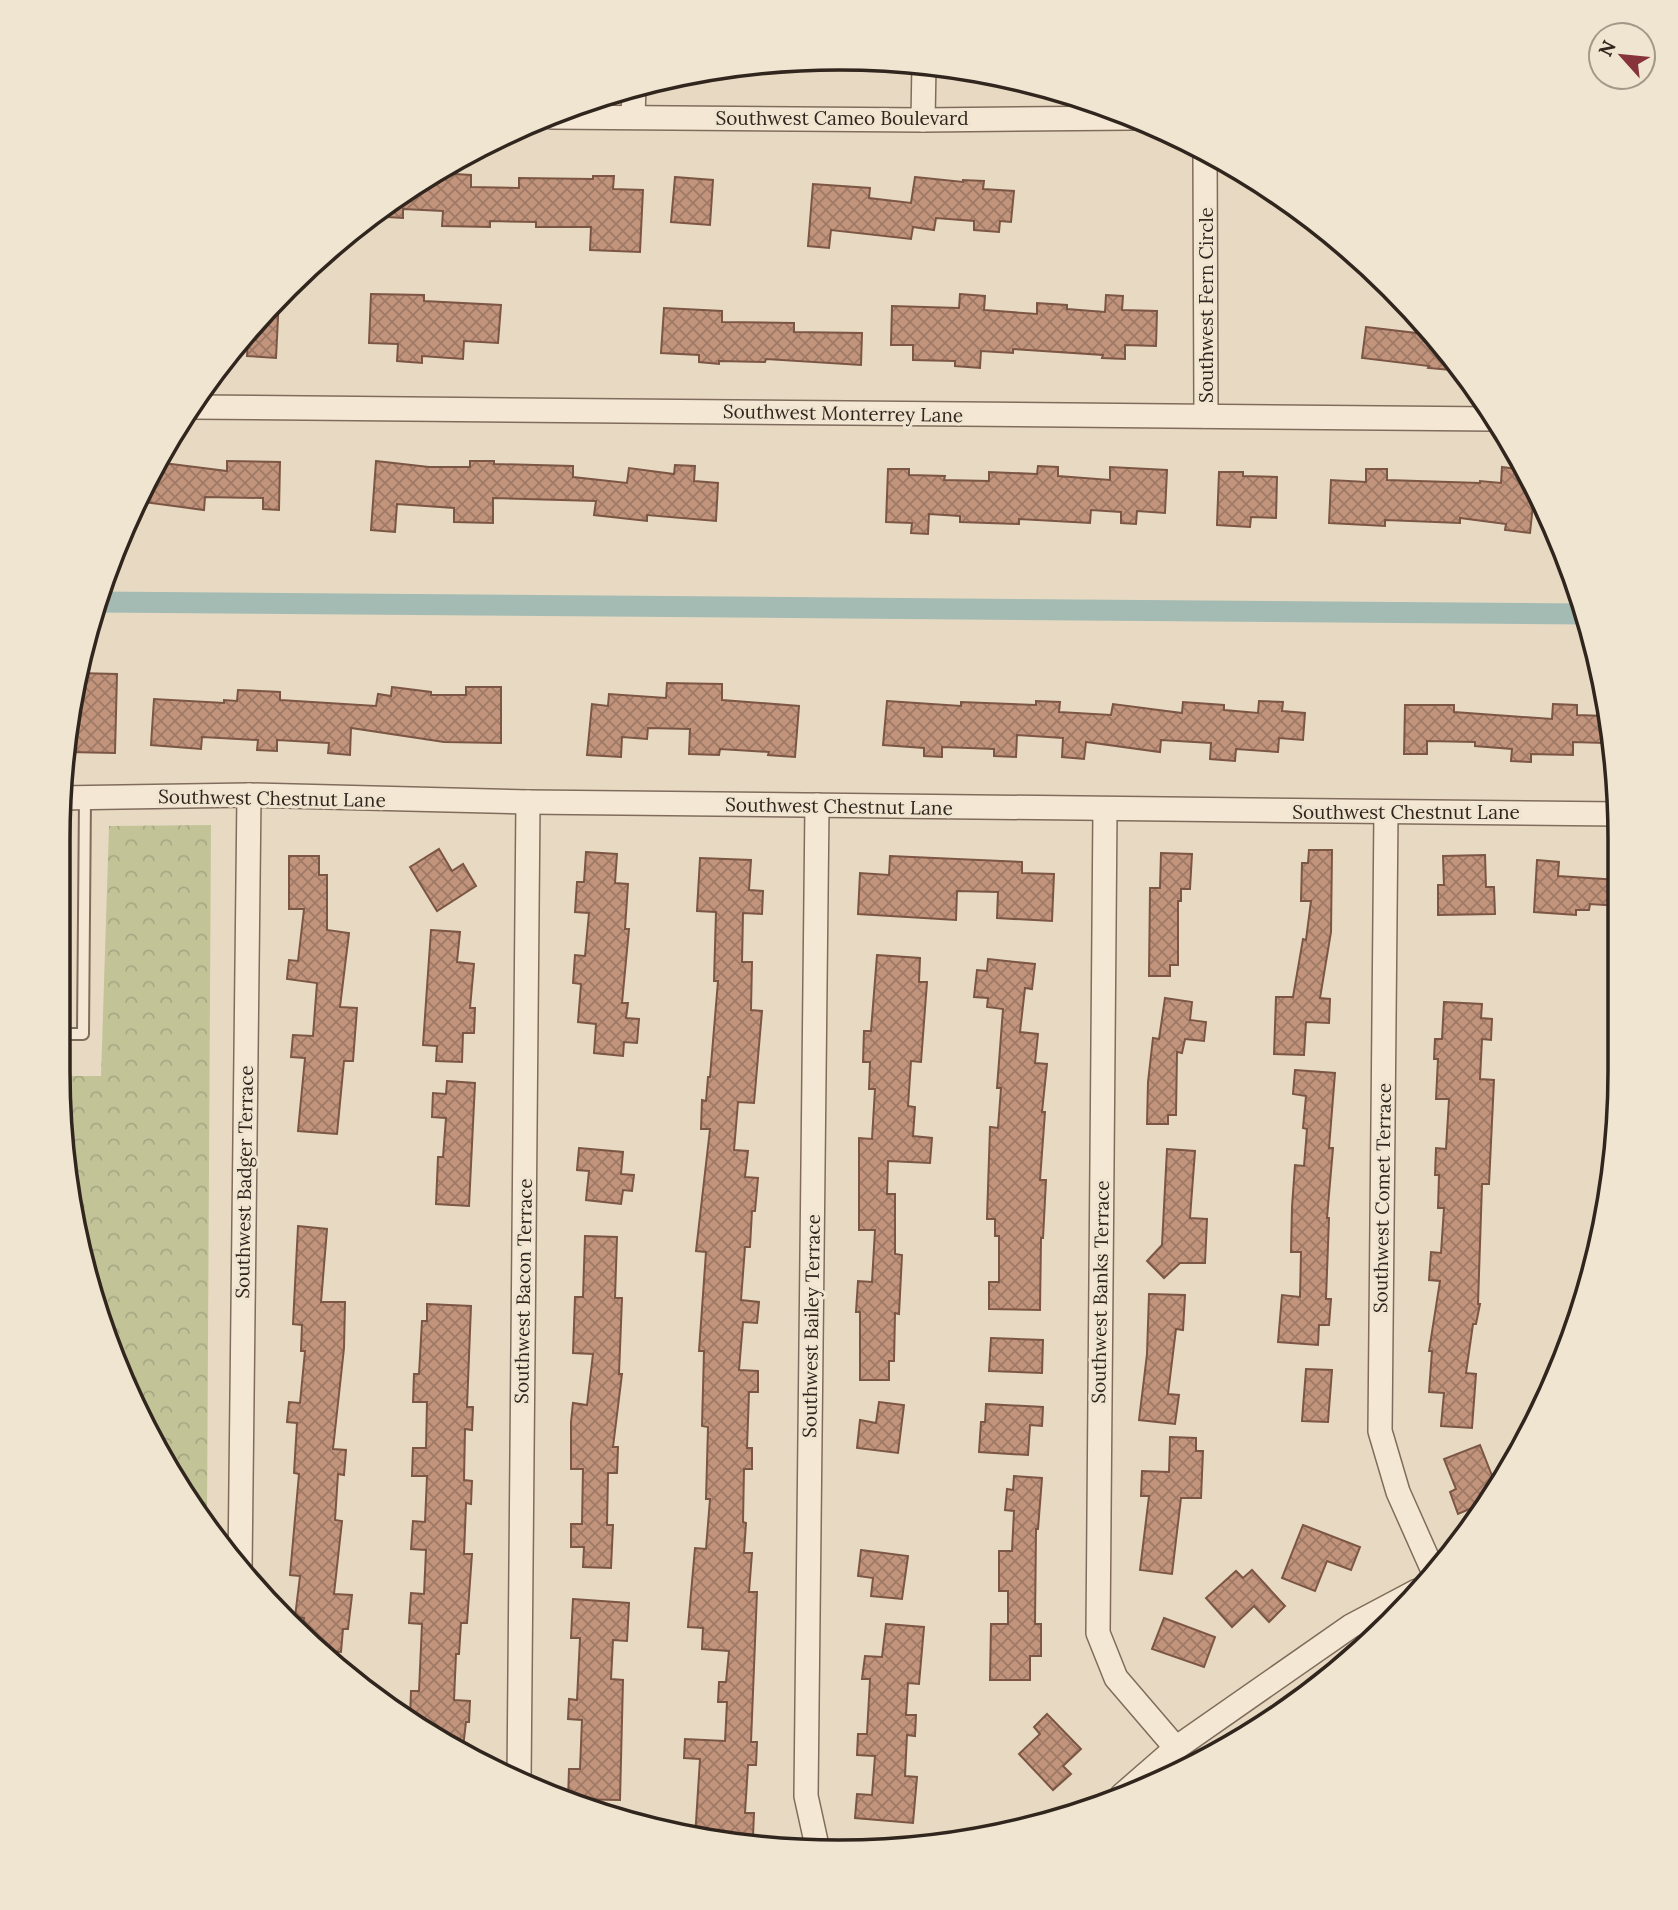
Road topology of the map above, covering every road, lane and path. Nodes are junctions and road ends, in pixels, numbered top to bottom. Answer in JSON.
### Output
{"nodes":[{"id":1,"x":924,"y":75,"type":"edge"},
{"id":2,"x":634,"y":98,"type":"edge"},
{"id":3,"x":576,"y":117,"type":"edge"},
{"id":4,"x":633,"y":117,"type":"junction"},
{"id":5,"x":1105,"y":118,"type":"edge"},
{"id":6,"x":923,"y":120,"type":"junction"},
{"id":7,"x":1205,"y":163,"type":"edge"},
{"id":8,"x":203,"y":407,"type":"edge"},
{"id":9,"x":1206,"y":416,"type":"junction"},
{"id":10,"x":1482,"y":419,"type":"edge"},
{"id":11,"x":249,"y":795,"type":"junction"},
{"id":12,"x":85,"y":797,"type":"junction"},
{"id":13,"x":72,"y":798,"type":"edge"},
{"id":14,"x":528,"y":802,"type":"junction"},
{"id":15,"x":817,"y":805,"type":"junction"},
{"id":16,"x":1105,"y":809,"type":"junction"},
{"id":17,"x":1386,"y":812,"type":"junction"},
{"id":18,"x":1607,"y":814,"type":"edge"},
{"id":19,"x":70,"y":1034,"type":"edge"},
{"id":20,"x":240,"y":1553,"type":"edge"},
{"id":21,"x":1429,"y":1563,"type":"edge"},
{"id":22,"x":1394,"y":1603,"type":"edge"},
{"id":23,"x":1176,"y":1748,"type":"junction"},
{"id":24,"x":519,"y":1770,"type":"edge"},
{"id":25,"x":1143,"y":1777,"type":"edge"},
{"id":26,"x":816,"y":1839,"type":"edge"}],
"edges":[{"from":1,"to":6,"type":"street"},
{"from":2,"to":4,"type":"street"},
{"from":3,"to":4,"type":"street","name":"Southwest Cameo Boulevard"},
{"from":4,"to":6,"type":"street","name":"Southwest Cameo Boulevard"},
{"from":5,"to":6,"type":"street","name":"Southwest Cameo Boulevard"},
{"from":7,"to":9,"type":"street","name":"Southwest Fern Circle"},
{"from":8,"to":9,"type":"street","name":"Southwest Monterrey Lane"},
{"from":9,"to":10,"type":"street","name":"Southwest Monterrey Lane"},
{"from":11,"to":12,"type":"street","name":"Southwest Chestnut Lane"},
{"from":11,"to":14,"type":"street","name":"Southwest Chestnut Lane"},
{"from":11,"to":20,"type":"street","name":"Southwest Badger Terrace"},
{"from":12,"to":13,"type":"street","name":"Southwest Chestnut Lane"},
{"from":12,"to":19,"type":"lane"},
{"from":14,"to":15,"type":"street","name":"Southwest Chestnut Lane"},
{"from":14,"to":24,"type":"street","name":"Southwest Bacon Terrace"},
{"from":15,"to":16,"type":"street","name":"Southwest Chestnut Lane"},
{"from":15,"to":26,"type":"street","name":"Southwest Bailey Terrace"},
{"from":16,"to":17,"type":"street","name":"Southwest Chestnut Lane"},
{"from":16,"to":23,"type":"street","name":"Southwest Banks Terrace"},
{"from":17,"to":18,"type":"street","name":"Southwest Chestnut Lane"},
{"from":17,"to":21,"type":"street","name":"Southwest Comet Terrace"},
{"from":22,"to":23,"type":"street"},
{"from":23,"to":25,"type":"street"}]}
